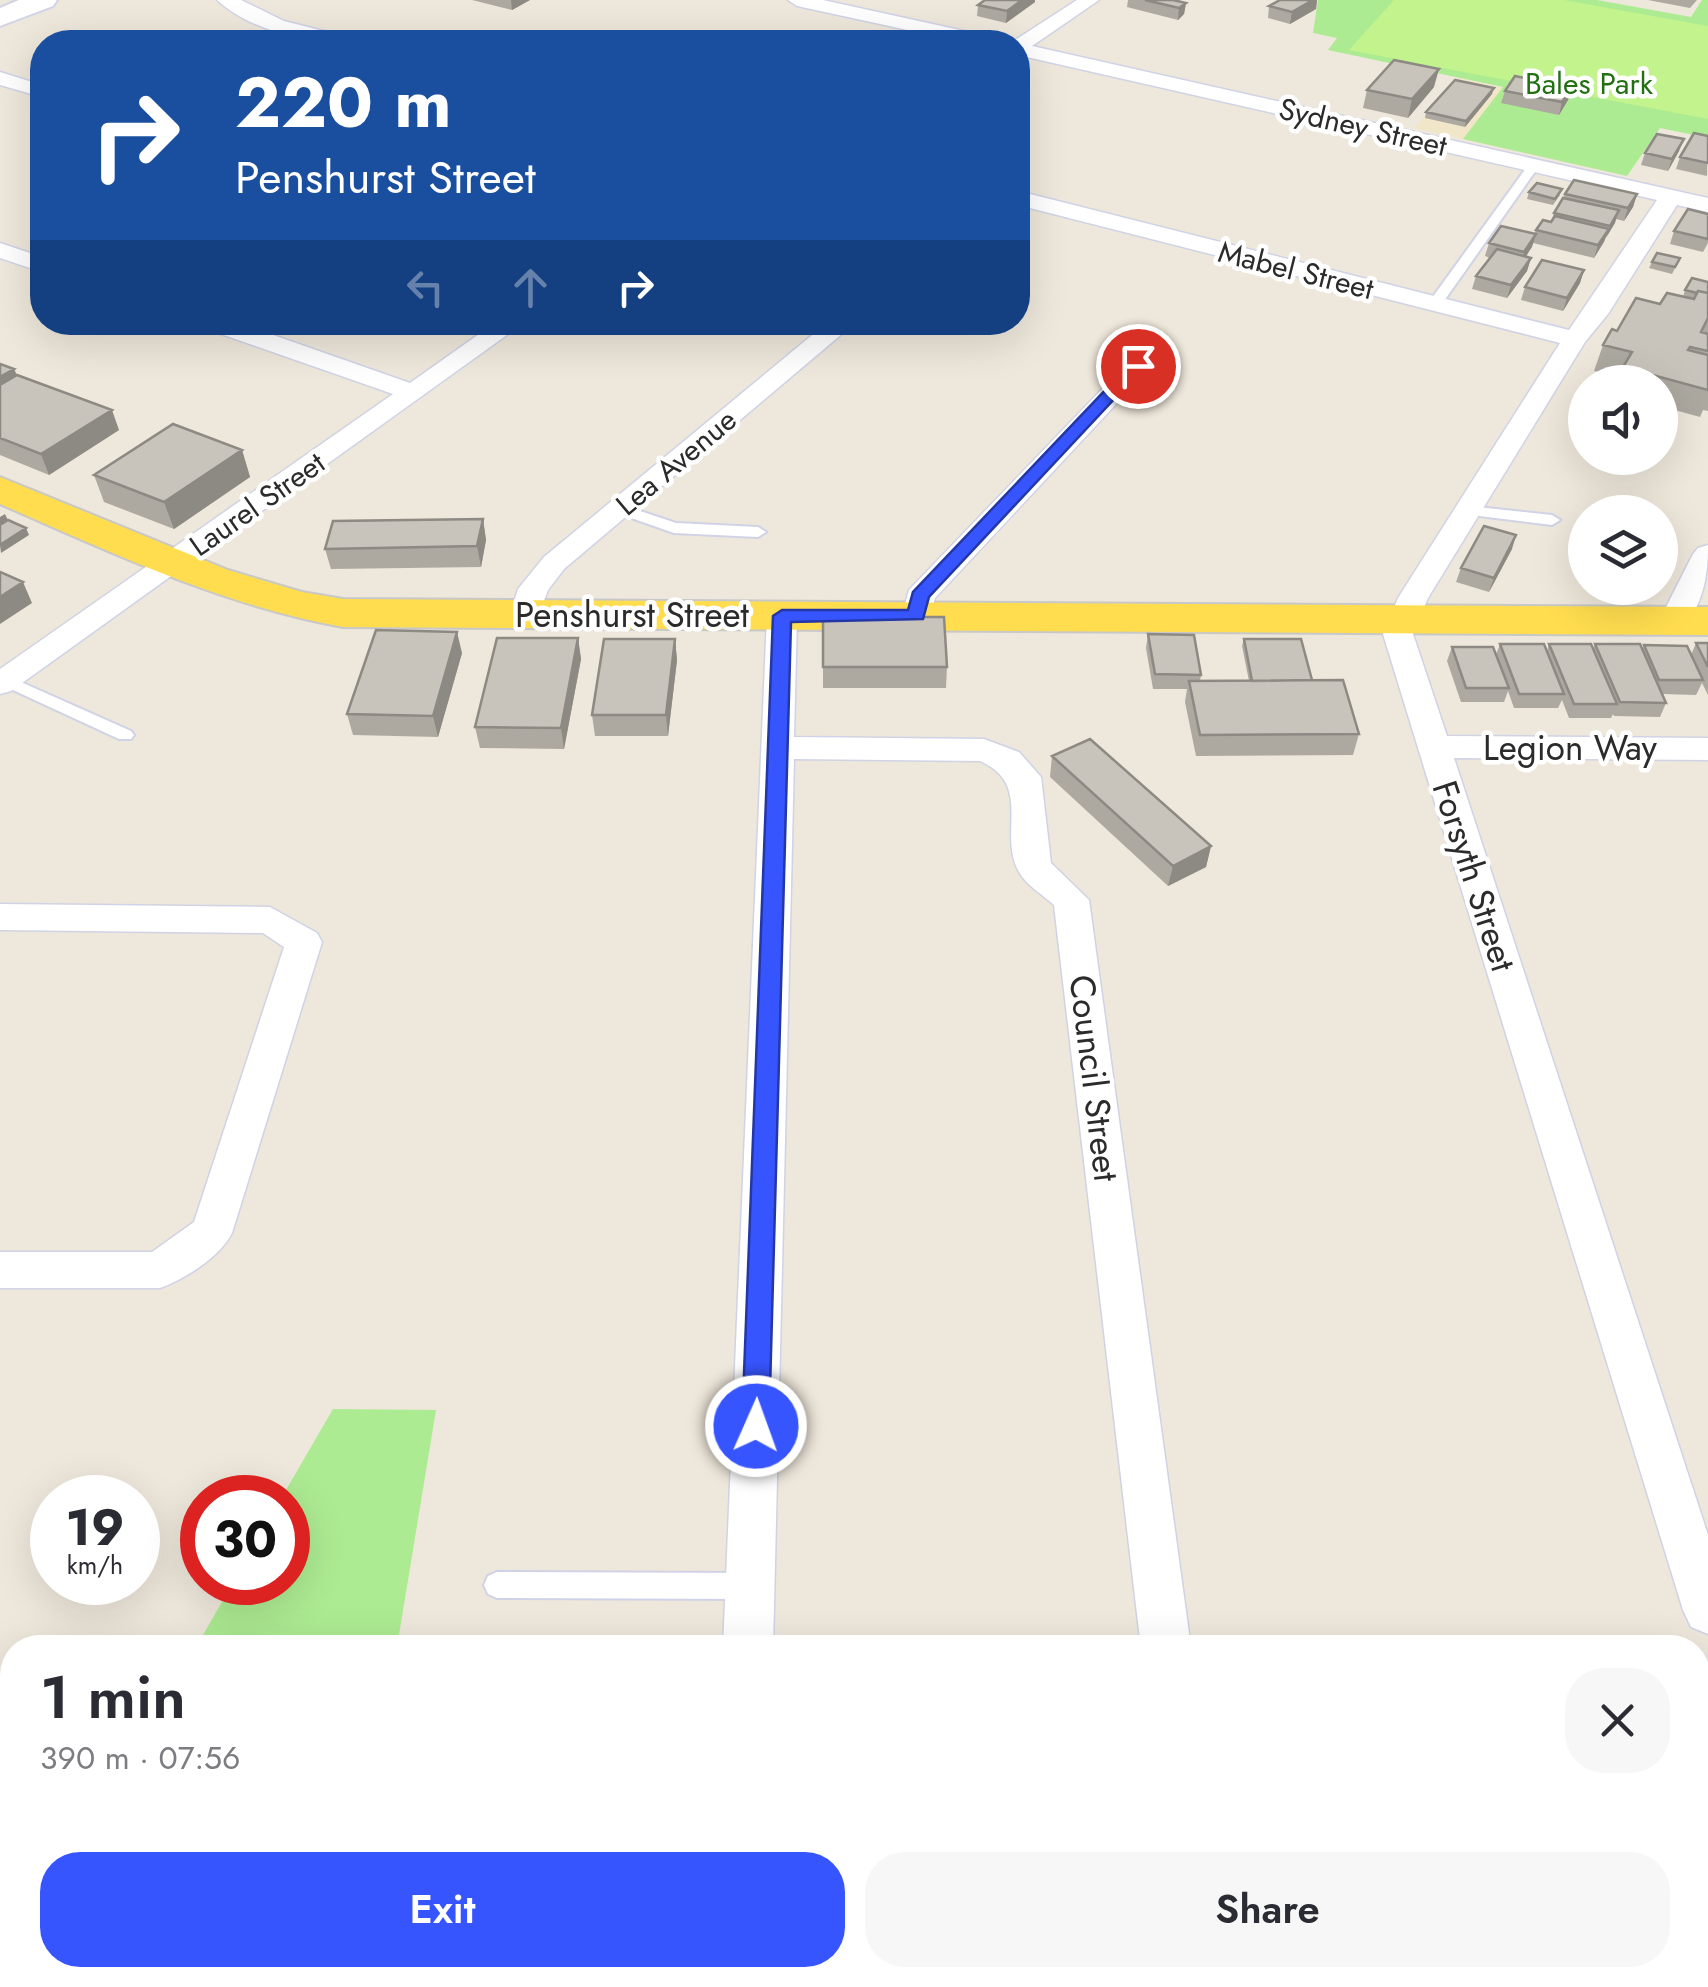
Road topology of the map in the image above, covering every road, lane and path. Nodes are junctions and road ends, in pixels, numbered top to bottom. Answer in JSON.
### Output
{"nodes":[{"id":1,"x":43,"y":0,"type":"edge"},
{"id":2,"x":226,"y":0,"type":"edge"},
{"id":3,"x":798,"y":0,"type":"edge"},
{"id":4,"x":1090,"y":0,"type":"edge"},
{"id":5,"x":0,"y":18,"type":"edge"},
{"id":6,"x":928,"y":29,"type":"joint"},
{"id":7,"x":297,"y":30,"type":"edge"},
{"id":8,"x":933,"y":30,"type":"edge"},
{"id":9,"x":1030,"y":40,"type":"edge"},
{"id":10,"x":1030,"y":51,"type":"edge"},
{"id":11,"x":0,"y":78,"type":"edge"},
{"id":12,"x":30,"y":87,"type":"edge"},
{"id":13,"x":1534,"y":166,"type":"junction"},
{"id":14,"x":1671,"y":196,"type":"junction"},
{"id":15,"x":1030,"y":201,"type":"edge"},
{"id":16,"x":1708,"y":205,"type":"edge"},
{"id":17,"x":0,"y":250,"type":"edge"},
{"id":18,"x":30,"y":261,"type":"edge"},
{"id":19,"x":1434,"y":305,"type":"junction"},
{"id":20,"x":247,"y":335,"type":"edge"},
{"id":21,"x":495,"y":335,"type":"edge"},
{"id":22,"x":828,"y":335,"type":"edge"},
{"id":23,"x":1575,"y":339,"type":"junction"},
{"id":24,"x":1138,"y":366,"type":"dead end"},
{"id":25,"x":414,"y":393,"type":"junction"},
{"id":26,"x":0,"y":489,"type":"edge"},
{"id":27,"x":619,"y":509,"type":"junction"},
{"id":28,"x":1468,"y":511,"type":"junction"},
{"id":29,"x":1552,"y":520,"type":"dead end"},
{"id":30,"x":758,"y":532,"type":"dead end"},
{"id":31,"x":1708,"y":554,"type":"edge"},
{"id":32,"x":175,"y":562,"type":"junction"},
{"id":33,"x":525,"y":615,"type":"junction"},
{"id":34,"x":782,"y":616,"type":"junction"},
{"id":35,"x":917,"y":616,"type":"junction"},
{"id":36,"x":1406,"y":619,"type":"junction"},
{"id":37,"x":1691,"y":621,"type":"edge"},
{"id":38,"x":2,"y":682,"type":"edge"},
{"id":39,"x":124,"y":735,"type":"dead end"},
{"id":40,"x":779,"y":748,"type":"junction"},
{"id":41,"x":1432,"y":748,"type":"junction"},
{"id":42,"x":1708,"y":749,"type":"edge"},
{"id":43,"x":0,"y":917,"type":"edge"},
{"id":44,"x":0,"y":1270,"type":"edge"},
{"id":45,"x":498,"y":1585,"type":"dead end"},
{"id":46,"x":750,"y":1586,"type":"junction"},
{"id":47,"x":1708,"y":1610,"type":"edge"},
{"id":48,"x":748,"y":1635,"type":"edge"},
{"id":49,"x":1164,"y":1635,"type":"edge"}],
"edges":[{"from":1,"to":5,"type":"main road"},
{"from":2,"to":7,"type":"street"},
{"from":3,"to":6,"type":"street"},
{"from":4,"to":9,"type":"street"},
{"from":6,"to":8,"type":"street"},
{"from":10,"to":13,"type":"street","name":"Sydney Street"},
{"from":11,"to":12,"type":"street"},
{"from":13,"to":14,"type":"street","name":"Sydney Street"},
{"from":13,"to":19,"type":"lane"},
{"from":14,"to":16,"type":"street","name":"Sydney Street"},
{"from":14,"to":23,"type":"street","name":"Forsyth Street"},
{"from":15,"to":19,"type":"street","name":"Mabel Street"},
{"from":17,"to":18,"type":"street"},
{"from":19,"to":23,"type":"street","name":"Mabel Street"},
{"from":20,"to":25,"type":"street"},
{"from":21,"to":25,"type":"street","name":"Laurel Street"},
{"from":22,"to":27,"type":"street","name":"Lea Avenue"},
{"from":23,"to":28,"type":"street","name":"Forsyth Street"},
{"from":24,"to":35,"type":"street"},
{"from":25,"to":32,"type":"street","name":"Laurel Street"},
{"from":26,"to":32,"type":"main road","name":"Penshurst Street"},
{"from":27,"to":30,"type":"lane"},
{"from":27,"to":33,"type":"street","name":"Lea Avenue"},
{"from":28,"to":29,"type":"lane"},
{"from":28,"to":36,"type":"street","name":"Forsyth Street"},
{"from":31,"to":37,"type":"street"},
{"from":32,"to":33,"type":"main road","name":"Penshurst Street"},
{"from":32,"to":38,"type":"street","name":"Laurel Street"},
{"from":33,"to":34,"type":"main road","name":"Penshurst Street"},
{"from":34,"to":35,"type":"main road","name":"Penshurst Street"},
{"from":34,"to":40,"type":"street"},
{"from":35,"to":36,"type":"main road","name":"Penshurst Street"},
{"from":36,"to":37,"type":"main road","name":"Penshurst Street"},
{"from":36,"to":41,"type":"street","name":"Forsyth Street"},
{"from":38,"to":39,"type":"lane"},
{"from":40,"to":46,"type":"street"},
{"from":40,"to":49,"type":"street","name":"Council Street"},
{"from":41,"to":42,"type":"street","name":"Legion Way"},
{"from":41,"to":47,"type":"street","name":"Forsyth Street"},
{"from":43,"to":44,"type":"street"},
{"from":45,"to":46,"type":"lane"},
{"from":46,"to":48,"type":"street"}]}
